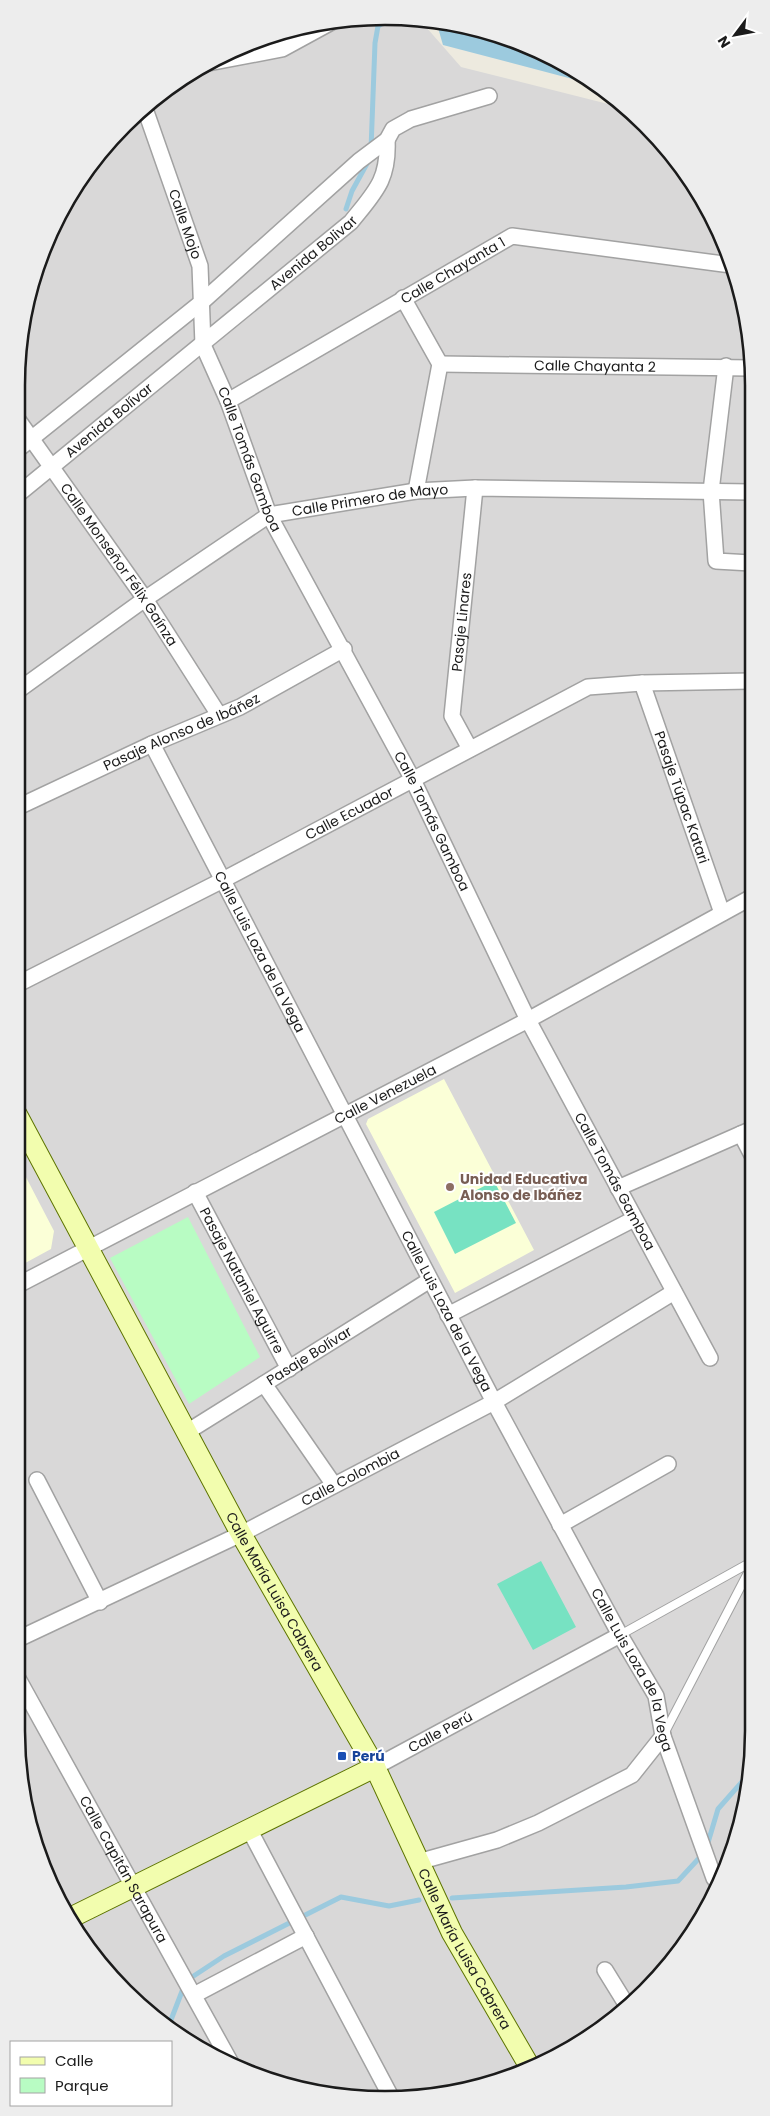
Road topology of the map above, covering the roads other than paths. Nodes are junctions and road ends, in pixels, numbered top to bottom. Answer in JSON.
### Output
{"nodes":[{"id":1,"x":312,"y":33,"type":"edge"},
{"id":2,"x":234,"y":58,"type":"edge"},
{"id":3,"x":489,"y":96,"type":"dead end"},
{"id":4,"x":147,"y":115,"type":"edge"},
{"id":5,"x":387,"y":140,"type":"junction"},
{"id":6,"x":724,"y":264,"type":"edge"},
{"id":7,"x":404,"y":298,"type":"junction"},
{"id":8,"x":203,"y":301,"type":"junction"},
{"id":9,"x":203,"y":345,"type":"junction"},
{"id":10,"x":440,"y":364,"type":"junction"},
{"id":11,"x":726,"y":366,"type":"junction"},
{"id":12,"x":744,"y":367,"type":"edge"},
{"id":13,"x":228,"y":401,"type":"junction"},
{"id":14,"x":25,"y":429,"type":"edge"},
{"id":15,"x":32,"y":438,"type":"junction"},
{"id":16,"x":25,"y":444,"type":"edge"},
{"id":17,"x":52,"y":468,"type":"junction"},
{"id":18,"x":475,"y":488,"type":"junction"},
{"id":19,"x":25,"y":489,"type":"edge"},
{"id":20,"x":416,"y":491,"type":"junction"},
{"id":21,"x":711,"y":491,"type":"junction"},
{"id":22,"x":745,"y":492,"type":"edge"},
{"id":23,"x":269,"y":515,"type":"junction"},
{"id":24,"x":745,"y":563,"type":"edge"},
{"id":25,"x":145,"y":598,"type":"junction"},
{"id":26,"x":344,"y":649,"type":"junction"},
{"id":27,"x":745,"y":681,"type":"edge"},
{"id":28,"x":642,"y":683,"type":"junction"},
{"id":29,"x":25,"y":685,"type":"edge"},
{"id":30,"x":218,"y":715,"type":"junction"},
{"id":31,"x":152,"y":744,"type":"junction"},
{"id":32,"x":470,"y":749,"type":"junction"},
{"id":33,"x":413,"y":780,"type":"junction"},
{"id":34,"x":25,"y":804,"type":"edge"},
{"id":35,"x":221,"y":881,"type":"junction"},
{"id":36,"x":745,"y":901,"type":"edge"},
{"id":37,"x":722,"y":913,"type":"junction"},
{"id":38,"x":25,"y":980,"type":"edge"},
{"id":39,"x":528,"y":1020,"type":"junction"},
{"id":40,"x":344,"y":1116,"type":"junction"},
{"id":41,"x":25,"y":1129,"type":"edge"},
{"id":42,"x":745,"y":1132,"type":"edge"},
{"id":43,"x":618,"y":1188,"type":"junction"},
{"id":44,"x":195,"y":1192,"type":"junction"},
{"id":45,"x":634,"y":1219,"type":"junction"},
{"id":46,"x":90,"y":1247,"type":"junction"},
{"id":47,"x":430,"y":1280,"type":"junction"},
{"id":48,"x":25,"y":1281,"type":"edge"},
{"id":49,"x":674,"y":1292,"type":"junction"},
{"id":50,"x":448,"y":1315,"type":"junction"},
{"id":51,"x":710,"y":1358,"type":"dead end"},
{"id":52,"x":289,"y":1369,"type":"junction"},
{"id":53,"x":264,"y":1384,"type":"junction"},
{"id":54,"x":494,"y":1402,"type":"junction"},
{"id":55,"x":187,"y":1432,"type":"junction"},
{"id":56,"x":668,"y":1464,"type":"dead end"},
{"id":57,"x":37,"y":1480,"type":"dead end"},
{"id":58,"x":334,"y":1485,"type":"junction"},
{"id":59,"x":560,"y":1525,"type":"junction"},
{"id":60,"x":241,"y":1534,"type":"junction"},
{"id":61,"x":745,"y":1566,"type":"edge"},
{"id":62,"x":745,"y":1577,"type":"edge"},
{"id":63,"x":100,"y":1602,"type":"junction"},
{"id":64,"x":620,"y":1635,"type":"junction"},
{"id":65,"x":25,"y":1636,"type":"edge"},
{"id":66,"x":25,"y":1691,"type":"edge"},
{"id":67,"x":663,"y":1736,"type":"junction"},
{"id":68,"x":375,"y":1768,"type":"junction"},
{"id":69,"x":249,"y":1829,"type":"junction"},
{"id":70,"x":418,"y":1862,"type":"junction"},
{"id":71,"x":717,"y":1871,"type":"edge"},
{"id":72,"x":135,"y":1887,"type":"junction"},
{"id":73,"x":76,"y":1915,"type":"edge"},
{"id":74,"x":306,"y":1936,"type":"junction"},
{"id":75,"x":606,"y":1970,"type":"dead end"},
{"id":76,"x":194,"y":1995,"type":"junction"},
{"id":77,"x":624,"y":2000,"type":"edge"},
{"id":78,"x":226,"y":2054,"type":"edge"},
{"id":79,"x":527,"y":2062,"type":"edge"},
{"id":80,"x":388,"y":2091,"type":"edge"}],
"edges":[{"from":1,"to":2,"type":"street"},
{"from":3,"to":5,"type":"street"},
{"from":4,"to":8,"type":"street","name":"Calle Mojo"},
{"from":5,"to":8,"type":"street"},
{"from":5,"to":9,"type":"street","name":"Avenida Bolivar"},
{"from":6,"to":7,"type":"street","name":"Calle Chayanta 1"},
{"from":7,"to":10,"type":"street"},
{"from":7,"to":13,"type":"street","name":"Calle Chayanta 1"},
{"from":8,"to":9,"type":"street","name":"Calle Mojo"},
{"from":8,"to":15,"type":"street"},
{"from":9,"to":13,"type":"street","name":"Calle Tomás Gamboa"},
{"from":9,"to":17,"type":"street","name":"Avenida Bolívar"},
{"from":10,"to":11,"type":"street","name":"Calle Chayanta 2"},
{"from":10,"to":20,"type":"street"},
{"from":11,"to":12,"type":"street","name":"Calle Chayanta 2"},
{"from":11,"to":21,"type":"street"},
{"from":13,"to":23,"type":"street","name":"Calle Tomás Gamboa"},
{"from":14,"to":15,"type":"street","name":"Calle Monseñor Félix Gaínza"},
{"from":15,"to":16,"type":"street"},
{"from":15,"to":17,"type":"street","name":"Calle Monseñor Félix Gaínza"},
{"from":17,"to":19,"type":"street","name":"Avenida Bolívar"},
{"from":17,"to":25,"type":"street","name":"Calle Monseñor Félix Gaínza"},
{"from":18,"to":20,"type":"street","name":"Calle Primero de Mayo"},
{"from":18,"to":21,"type":"street","name":"Calle Primero de Mayo"},
{"from":18,"to":32,"type":"street","name":"Pasaje Linares"},
{"from":20,"to":23,"type":"street","name":"Calle Primero de Mayo"},
{"from":21,"to":22,"type":"street","name":"Calle Primero de Mayo"},
{"from":21,"to":24,"type":"street"},
{"from":23,"to":25,"type":"street","name":"Calle Primero de Mayo"},
{"from":23,"to":26,"type":"street","name":"Calle Tomás Gamboa"},
{"from":25,"to":29,"type":"street","name":"Calle Primero de Mayo"},
{"from":25,"to":30,"type":"street","name":"Calle Monseñor Félix Gaínza"},
{"from":26,"to":30,"type":"street","name":"Pasaje Alonso de Ibáñez"},
{"from":26,"to":33,"type":"street","name":"Calle Tomás Gamboa"},
{"from":27,"to":28,"type":"street","name":"Calle Ecuador"},
{"from":28,"to":32,"type":"street","name":"Calle Ecuador"},
{"from":28,"to":37,"type":"street","name":"Pasaje Túpac Katari"},
{"from":30,"to":31,"type":"street","name":"Pasaje Alonso de Ibáñez"},
{"from":31,"to":34,"type":"street","name":"Pasaje Alonso de Ibáñez"},
{"from":31,"to":35,"type":"street","name":"Calle Luis Loza de la Vega"},
{"from":32,"to":33,"type":"street","name":"Calle Ecuador"},
{"from":33,"to":35,"type":"street","name":"Calle Ecuador"},
{"from":33,"to":39,"type":"street","name":"Calle Tomás Gamboa"},
{"from":35,"to":38,"type":"street","name":"Calle Ecuador"},
{"from":35,"to":40,"type":"street","name":"Calle Luis Loza de la Vega"},
{"from":36,"to":37,"type":"street","name":"Calle Venezuela"},
{"from":37,"to":39,"type":"street","name":"Calle Venezuela"},
{"from":39,"to":40,"type":"street","name":"Calle Venezuela"},
{"from":39,"to":43,"type":"street","name":"Calle Tomás Gamboa"},
{"from":40,"to":44,"type":"street","name":"Calle Venezuela"},
{"from":40,"to":47,"type":"street","name":"Calle Luis Loza de la Vega"},
{"from":41,"to":46,"type":"street","name":"Calle María Luisa Cabrera"},
{"from":42,"to":43,"type":"street"},
{"from":43,"to":45,"type":"street","name":"Calle Tomás Gamboa"},
{"from":44,"to":46,"type":"street","name":"Calle Venezuela"},
{"from":44,"to":52,"type":"street","name":"Pasaje Nataniel Aguirre"},
{"from":45,"to":49,"type":"street","name":"Calle Tomás Gamboa"},
{"from":45,"to":50,"type":"street"},
{"from":46,"to":48,"type":"street","name":"Calle Venezuela"},
{"from":46,"to":55,"type":"street","name":"Calle María Luisa Cabrera"},
{"from":47,"to":50,"type":"street","name":"Calle Luis Loza de la Vega"},
{"from":47,"to":52,"type":"street","name":"Pasaje Bolívar"},
{"from":49,"to":51,"type":"street","name":"Calle Tomás Gamboa"},
{"from":49,"to":54,"type":"street","name":"Calle Colombia"},
{"from":50,"to":54,"type":"street","name":"Calle Luis Loza de la Vega"},
{"from":52,"to":53,"type":"street","name":"Pasaje Bolívar"},
{"from":53,"to":55,"type":"street","name":"Pasaje Bolívar"},
{"from":53,"to":58,"type":"street"},
{"from":54,"to":58,"type":"street","name":"Calle Colombia"},
{"from":54,"to":59,"type":"street","name":"Calle Luis Loza de la Vega"},
{"from":55,"to":60,"type":"street","name":"Calle María Luisa Cabrera"},
{"from":56,"to":59,"type":"street"},
{"from":57,"to":63,"type":"street"},
{"from":58,"to":60,"type":"street","name":"Calle Colombia"},
{"from":59,"to":64,"type":"street","name":"Calle Luis Loza de la Vega"},
{"from":60,"to":63,"type":"street","name":"Calle Colombia"},
{"from":60,"to":68,"type":"street","name":"Calle María Luisa Cabrera"},
{"from":61,"to":64,"type":"lane","name":"Calle Perú"},
{"from":62,"to":67,"type":"lane"},
{"from":63,"to":65,"type":"street","name":"Calle Colombia"},
{"from":64,"to":67,"type":"street","name":"Calle Luis Loza de la Vega"},
{"from":64,"to":68,"type":"street","name":"Calle Perú"},
{"from":66,"to":72,"type":"street","name":"Calle Capitán Sarapura"},
{"from":67,"to":70,"type":"street"},
{"from":67,"to":71,"type":"street","name":"Calle Luis Loza de la Vega"},
{"from":68,"to":69,"type":"street","name":"Calle Perú"},
{"from":68,"to":70,"type":"street","name":"Calle María Luisa Cabrera"},
{"from":69,"to":72,"type":"street","name":"Calle Perú"},
{"from":69,"to":74,"type":"street"},
{"from":70,"to":79,"type":"street","name":"Calle María Luisa Cabrera"},
{"from":72,"to":73,"type":"street","name":"Calle Perú"},
{"from":72,"to":76,"type":"street","name":"Calle Capitán Sarapura"},
{"from":74,"to":76,"type":"street"},
{"from":74,"to":80,"type":"street"},
{"from":75,"to":77,"type":"street"},
{"from":76,"to":78,"type":"street","name":"Calle Capitán Sarapura"}]}
